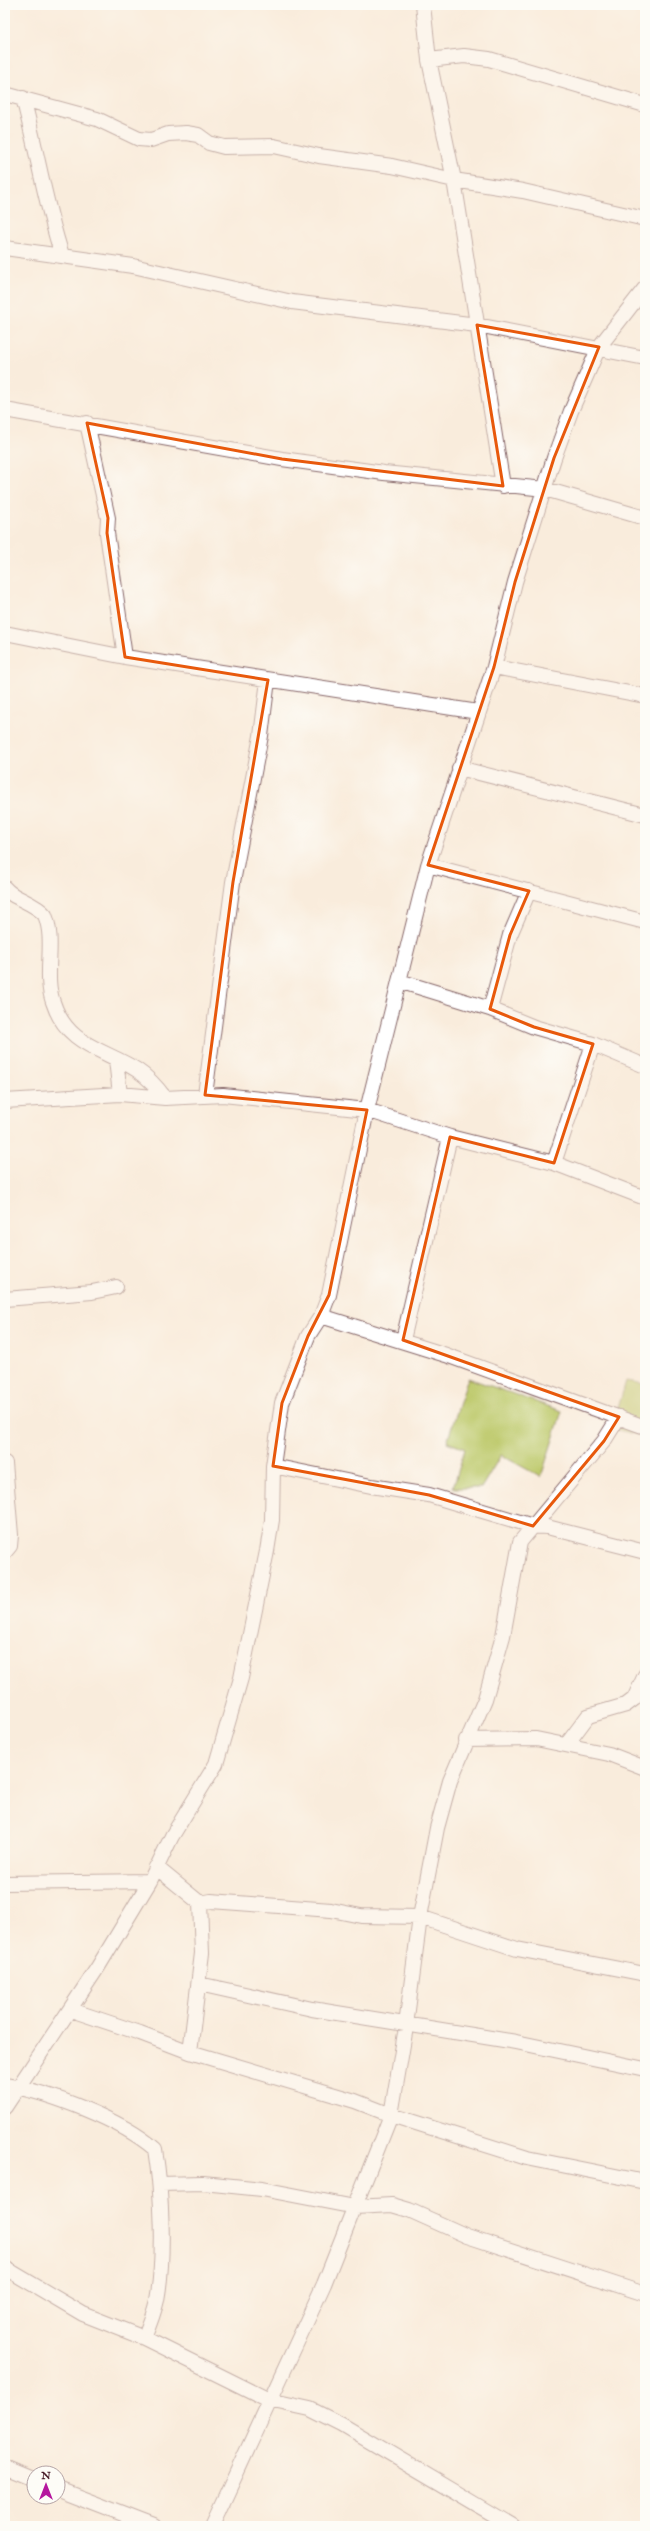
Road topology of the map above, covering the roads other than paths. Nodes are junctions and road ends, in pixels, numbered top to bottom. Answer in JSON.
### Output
{"nodes":[{"id":1,"x":423,"y":5,"type":"edge"},
{"id":2,"x":428,"y":60,"type":"junction"},
{"id":3,"x":5,"y":94,"type":"edge"},
{"id":4,"x":23,"y":98,"type":"junction"},
{"id":5,"x":645,"y":105,"type":"edge"},
{"id":6,"x":454,"y":180,"type":"junction"},
{"id":7,"x":645,"y":219,"type":"edge"},
{"id":8,"x":5,"y":248,"type":"edge"},
{"id":9,"x":62,"y":255,"type":"junction"},
{"id":10,"x":645,"y":288,"type":"edge"},
{"id":11,"x":477,"y":325,"type":"junction"},
{"id":12,"x":599,"y":347,"type":"junction"},
{"id":13,"x":645,"y":358,"type":"edge"},
{"id":14,"x":5,"y":410,"type":"edge"},
{"id":15,"x":87,"y":423,"type":"junction"},
{"id":16,"x":503,"y":486,"type":"junction"},
{"id":17,"x":545,"y":489,"type":"junction"},
{"id":18,"x":645,"y":518,"type":"edge"},
{"id":19,"x":5,"y":633,"type":"edge"},
{"id":20,"x":125,"y":657,"type":"junction"},
{"id":21,"x":494,"y":667,"type":"junction"},
{"id":22,"x":268,"y":680,"type":"junction"},
{"id":23,"x":645,"y":696,"type":"edge"},
{"id":24,"x":478,"y":712,"type":"junction"},
{"id":25,"x":459,"y":768,"type":"junction"},
{"id":26,"x":645,"y":815,"type":"edge"},
{"id":27,"x":428,"y":865,"type":"junction"},
{"id":28,"x":5,"y":888,"type":"edge"},
{"id":29,"x":529,"y":891,"type":"junction"},
{"id":30,"x":645,"y":922,"type":"edge"},
{"id":31,"x":400,"y":981,"type":"junction"},
{"id":32,"x":490,"y":1009,"type":"junction"},
{"id":33,"x":593,"y":1044,"type":"junction"},
{"id":34,"x":116,"y":1060,"type":"junction"},
{"id":35,"x":645,"y":1066,"type":"edge"},
{"id":36,"x":120,"y":1094,"type":"junction"},
{"id":37,"x":205,"y":1095,"type":"junction"},
{"id":38,"x":165,"y":1098,"type":"junction"},
{"id":39,"x":5,"y":1101,"type":"edge"},
{"id":40,"x":367,"y":1110,"type":"junction"},
{"id":41,"x":450,"y":1137,"type":"junction"},
{"id":42,"x":554,"y":1163,"type":"junction"},
{"id":43,"x":645,"y":1198,"type":"edge"},
{"id":44,"x":116,"y":1287,"type":"dead end"},
{"id":45,"x":5,"y":1299,"type":"edge"},
{"id":46,"x":321,"y":1316,"type":"junction"},
{"id":47,"x":403,"y":1340,"type":"junction"},
{"id":48,"x":619,"y":1417,"type":"junction"},
{"id":49,"x":645,"y":1427,"type":"edge"},
{"id":50,"x":5,"y":1463,"type":"edge"},
{"id":51,"x":273,"y":1466,"type":"junction"},
{"id":52,"x":533,"y":1526,"type":"junction"},
{"id":53,"x":5,"y":1552,"type":"edge"},
{"id":54,"x":645,"y":1552,"type":"edge"},
{"id":55,"x":645,"y":1675,"type":"edge"},
{"id":56,"x":466,"y":1740,"type":"junction"},
{"id":57,"x":567,"y":1744,"type":"junction"},
{"id":58,"x":645,"y":1768,"type":"edge"},
{"id":59,"x":156,"y":1867,"type":"junction"},
{"id":60,"x":150,"y":1881,"type":"junction"},
{"id":61,"x":5,"y":1883,"type":"edge"},
{"id":62,"x":200,"y":1903,"type":"junction"},
{"id":63,"x":420,"y":1917,"type":"junction"},
{"id":64,"x":645,"y":1974,"type":"edge"},
{"id":65,"x":199,"y":1984,"type":"junction"},
{"id":66,"x":71,"y":2010,"type":"junction"},
{"id":67,"x":405,"y":2026,"type":"junction"},
{"id":68,"x":190,"y":2052,"type":"junction"},
{"id":69,"x":645,"y":2068,"type":"edge"},
{"id":70,"x":11,"y":2086,"type":"edge"},
{"id":71,"x":5,"y":2107,"type":"edge"},
{"id":72,"x":390,"y":2115,"type":"junction"},
{"id":73,"x":645,"y":2182,"type":"edge"},
{"id":74,"x":160,"y":2184,"type":"junction"},
{"id":75,"x":355,"y":2207,"type":"junction"},
{"id":76,"x":5,"y":2268,"type":"edge"},
{"id":77,"x":645,"y":2294,"type":"edge"},
{"id":78,"x":144,"y":2338,"type":"junction"},
{"id":79,"x":269,"y":2400,"type":"junction"},
{"id":80,"x":5,"y":2467,"type":"edge"},
{"id":81,"x":26,"y":2476,"type":"edge"},
{"id":82,"x":66,"y":2492,"type":"edge"},
{"id":83,"x":154,"y":2526,"type":"edge"},
{"id":84,"x":212,"y":2526,"type":"edge"},
{"id":85,"x":513,"y":2526,"type":"edge"}],
"edges":[{"from":1,"to":2,"type":"street"},
{"from":2,"to":5,"type":"street"},
{"from":2,"to":6,"type":"street"},
{"from":3,"to":4,"type":"street"},
{"from":4,"to":6,"type":"street"},
{"from":4,"to":9,"type":"street"},
{"from":6,"to":7,"type":"street"},
{"from":6,"to":11,"type":"street"},
{"from":8,"to":9,"type":"street"},
{"from":9,"to":11,"type":"street"},
{"from":10,"to":12,"type":"street"},
{"from":11,"to":12,"type":"street"},
{"from":11,"to":16,"type":"street"},
{"from":12,"to":13,"type":"street"},
{"from":12,"to":17,"type":"street"},
{"from":14,"to":15,"type":"street"},
{"from":15,"to":16,"type":"street"},
{"from":15,"to":20,"type":"street"},
{"from":16,"to":17,"type":"street"},
{"from":17,"to":18,"type":"street"},
{"from":17,"to":21,"type":"street"},
{"from":19,"to":20,"type":"street"},
{"from":20,"to":22,"type":"street"},
{"from":21,"to":23,"type":"street"},
{"from":21,"to":24,"type":"street"},
{"from":22,"to":24,"type":"street"},
{"from":22,"to":37,"type":"street"},
{"from":24,"to":25,"type":"street"},
{"from":25,"to":26,"type":"street"},
{"from":25,"to":27,"type":"street"},
{"from":27,"to":29,"type":"street"},
{"from":27,"to":31,"type":"street"},
{"from":28,"to":34,"type":"street"},
{"from":29,"to":30,"type":"street"},
{"from":29,"to":32,"type":"street"},
{"from":31,"to":32,"type":"street"},
{"from":31,"to":40,"type":"street"},
{"from":32,"to":33,"type":"street"},
{"from":33,"to":35,"type":"street"},
{"from":33,"to":42,"type":"street"},
{"from":34,"to":36,"type":"street"},
{"from":34,"to":38,"type":"street"},
{"from":36,"to":38,"type":"street"},
{"from":36,"to":39,"type":"street"},
{"from":37,"to":38,"type":"street"},
{"from":37,"to":40,"type":"street"},
{"from":40,"to":41,"type":"street"},
{"from":40,"to":46,"type":"street"},
{"from":41,"to":42,"type":"street"},
{"from":41,"to":47,"type":"street"},
{"from":42,"to":43,"type":"street"},
{"from":44,"to":45,"type":"street"},
{"from":46,"to":47,"type":"street"},
{"from":46,"to":51,"type":"street"},
{"from":47,"to":48,"type":"street"},
{"from":48,"to":49,"type":"street"},
{"from":48,"to":52,"type":"street"},
{"from":50,"to":53,"type":"street"},
{"from":51,"to":52,"type":"street"},
{"from":51,"to":59,"type":"street"},
{"from":52,"to":54,"type":"street"},
{"from":52,"to":56,"type":"street"},
{"from":55,"to":57,"type":"street"},
{"from":56,"to":57,"type":"street"},
{"from":56,"to":63,"type":"street"},
{"from":57,"to":58,"type":"street"},
{"from":59,"to":60,"type":"street"},
{"from":59,"to":62,"type":"street"},
{"from":60,"to":61,"type":"street"},
{"from":60,"to":66,"type":"street"},
{"from":62,"to":63,"type":"street"},
{"from":62,"to":65,"type":"street"},
{"from":63,"to":64,"type":"street"},
{"from":63,"to":67,"type":"street"},
{"from":65,"to":67,"type":"street"},
{"from":65,"to":68,"type":"street"},
{"from":66,"to":68,"type":"street"},
{"from":66,"to":70,"type":"street"},
{"from":67,"to":69,"type":"street"},
{"from":67,"to":72,"type":"street"},
{"from":68,"to":72,"type":"street"},
{"from":70,"to":71,"type":"street"},
{"from":70,"to":74,"type":"street"},
{"from":72,"to":73,"type":"street"},
{"from":72,"to":75,"type":"street"},
{"from":74,"to":75,"type":"street"},
{"from":74,"to":78,"type":"street"},
{"from":75,"to":77,"type":"street"},
{"from":75,"to":79,"type":"street"},
{"from":76,"to":78,"type":"street"},
{"from":78,"to":79,"type":"street"},
{"from":79,"to":84,"type":"street"},
{"from":79,"to":85,"type":"street"},
{"from":80,"to":81,"type":"street"},
{"from":82,"to":83,"type":"street"}]}
